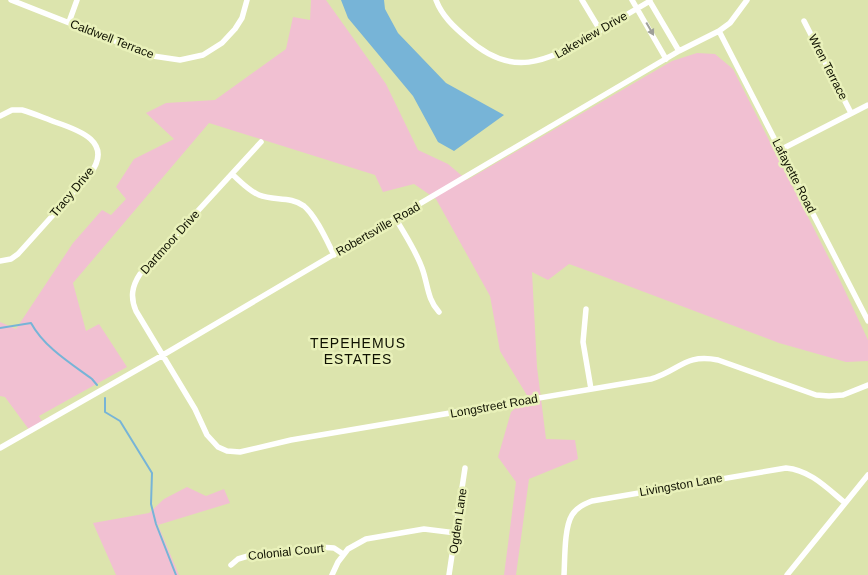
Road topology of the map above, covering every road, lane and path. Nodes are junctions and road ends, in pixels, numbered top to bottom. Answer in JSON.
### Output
{"nodes":[{"id":1,"x":11,"y":0,"type":"edge"},
{"id":2,"x":77,"y":0,"type":"edge"},
{"id":3,"x":248,"y":0,"type":"edge"},
{"id":4,"x":436,"y":0,"type":"edge"},
{"id":5,"x":582,"y":0,"type":"edge"},
{"id":6,"x":632,"y":0,"type":"edge"},
{"id":7,"x":747,"y":0,"type":"edge"},
{"id":8,"x":649,"y":1,"type":"edge"},
{"id":9,"x":637,"y":8,"type":"junction"},
{"id":10,"x":804,"y":21,"type":"dead end"},
{"id":11,"x":68,"y":22,"type":"junction"},
{"id":12,"x":600,"y":30,"type":"junction"},
{"id":13,"x":719,"y":31,"type":"junction"},
{"id":14,"x":679,"y":51,"type":"junction"},
{"id":15,"x":666,"y":59,"type":"junction"},
{"id":16,"x":868,"y":104,"type":"edge"},
{"id":17,"x":851,"y":113,"type":"junction"},
{"id":18,"x":0,"y":116,"type":"edge"},
{"id":19,"x":261,"y":142,"type":"dead end"},
{"id":20,"x":780,"y":150,"type":"junction"},
{"id":21,"x":232,"y":174,"type":"junction"},
{"id":22,"x":396,"y":219,"type":"junction"},
{"id":23,"x":334,"y":255,"type":"junction"},
{"id":24,"x":0,"y":261,"type":"edge"},
{"id":25,"x":586,"y":309,"type":"dead end"},
{"id":26,"x":439,"y":312,"type":"dead end"},
{"id":27,"x":868,"y":320,"type":"edge"},
{"id":28,"x":163,"y":356,"type":"junction"},
{"id":29,"x":868,"y":385,"type":"edge"},
{"id":30,"x":591,"y":389,"type":"junction"},
{"id":31,"x":0,"y":448,"type":"edge"},
{"id":32,"x":465,"y":468,"type":"dead end"},
{"id":33,"x":868,"y":475,"type":"edge"},
{"id":34,"x":845,"y":503,"type":"junction"},
{"id":35,"x":456,"y":533,"type":"junction"},
{"id":36,"x":343,"y":554,"type":"junction"},
{"id":37,"x":231,"y":566,"type":"dead end"},
{"id":38,"x":332,"y":575,"type":"edge"},
{"id":39,"x":450,"y":575,"type":"edge"},
{"id":40,"x":564,"y":575,"type":"edge"},
{"id":41,"x":787,"y":575,"type":"edge"}],
"edges":[{"from":1,"to":11,"type":"street","name":"Caldwell Terrace"},
{"from":2,"to":11,"type":"street"},
{"from":3,"to":11,"type":"street","name":"Caldwell Terrace"},
{"from":4,"to":12,"type":"street","name":"Lakeview Drive"},
{"from":5,"to":12,"type":"street"},
{"from":6,"to":9,"type":"street"},
{"from":7,"to":13,"type":"street","name":"Robertsville Road"},
{"from":8,"to":9,"type":"street","name":"Lakeview Drive"},
{"from":8,"to":14,"type":"street"},
{"from":9,"to":12,"type":"street","name":"Lakeview Drive"},
{"from":9,"to":15,"type":"street","one_way":true},
{"from":10,"to":17,"type":"street","name":"Wren Terrace"},
{"from":13,"to":14,"type":"street","name":"Robertsville Road"},
{"from":13,"to":20,"type":"street","name":"Lafayette Road"},
{"from":14,"to":15,"type":"street","name":"Robertsville Road"},
{"from":15,"to":22,"type":"street","name":"Robertsville Road"},
{"from":16,"to":17,"type":"street"},
{"from":17,"to":20,"type":"street"},
{"from":18,"to":24,"type":"street","name":"Tracy Drive"},
{"from":19,"to":21,"type":"street","name":"Dartmoor Drive"},
{"from":20,"to":27,"type":"street","name":"Lafayette Road"},
{"from":21,"to":23,"type":"street"},
{"from":21,"to":28,"type":"street","name":"Dartmoor Drive"},
{"from":22,"to":23,"type":"street","name":"Robertsville Road"},
{"from":22,"to":26,"type":"street"},
{"from":23,"to":28,"type":"street","name":"Robertsville Road"},
{"from":25,"to":30,"type":"street"},
{"from":28,"to":30,"type":"street","name":"Longstreet Road"},
{"from":28,"to":31,"type":"street","name":"Robertsville Road"},
{"from":29,"to":30,"type":"street","name":"Longstreet Road"},
{"from":32,"to":35,"type":"street","name":"Ogden Lane"},
{"from":33,"to":34,"type":"street"},
{"from":34,"to":40,"type":"street","name":"Livingston Lane"},
{"from":34,"to":41,"type":"street"},
{"from":35,"to":36,"type":"street"},
{"from":35,"to":39,"type":"street","name":"Ogden Lane"},
{"from":36,"to":37,"type":"street","name":"Colonial Court"},
{"from":36,"to":38,"type":"street"}]}
